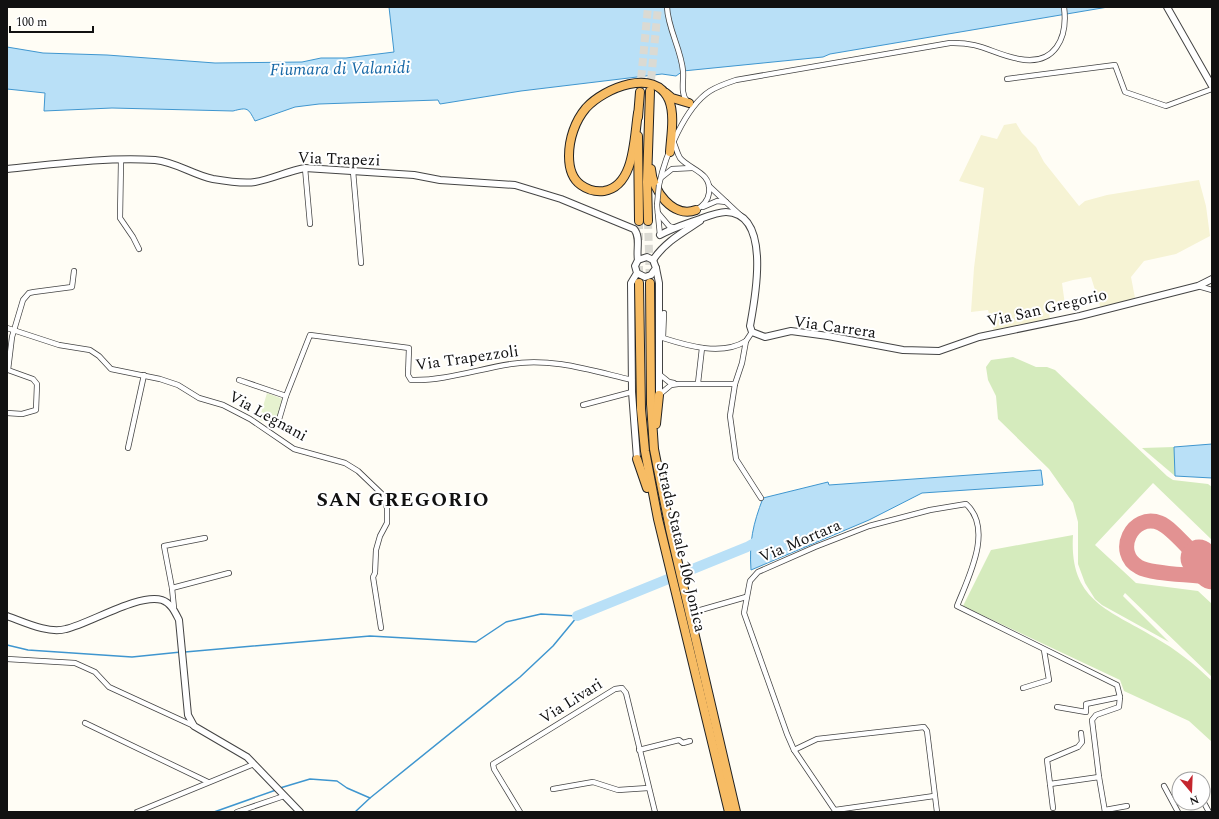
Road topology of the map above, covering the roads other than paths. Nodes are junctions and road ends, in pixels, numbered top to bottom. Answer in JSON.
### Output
{"nodes":[{"id":1,"x":667,"y":7,"type":"edge"},
{"id":2,"x":1064,"y":7,"type":"edge"},
{"id":3,"x":1167,"y":7,"type":"edge"},
{"id":4,"x":1007,"y":79,"type":"dead end"},
{"id":5,"x":1211,"y":84,"type":"edge"},
{"id":6,"x":650,"y":91,"type":"tunnel mouth"},
{"id":7,"x":640,"y":92,"type":"tunnel mouth"},
{"id":8,"x":665,"y":93,"type":"junction"},
{"id":9,"x":691,"y":104,"type":"junction"},
{"id":10,"x":649,"y":110,"type":"junction"},
{"id":11,"x":638,"y":113,"type":"junction"},
{"id":12,"x":674,"y":143,"type":"junction"},
{"id":13,"x":670,"y":152,"type":"junction"},
{"id":14,"x":121,"y":160,"type":"junction"},
{"id":15,"x":305,"y":168,"type":"junction"},
{"id":16,"x":7,"y":169,"type":"edge"},
{"id":17,"x":695,"y":169,"type":"junction"},
{"id":18,"x":353,"y":171,"type":"junction"},
{"id":19,"x":660,"y":182,"type":"junction"},
{"id":20,"x":709,"y":186,"type":"junction"},
{"id":21,"x":732,"y":206,"type":"junction"},
{"id":22,"x":696,"y":210,"type":"junction"},
{"id":23,"x":657,"y":212,"type":"junction"},
{"id":24,"x":708,"y":216,"type":"junction"},
{"id":25,"x":741,"y":216,"type":"junction"},
{"id":26,"x":639,"y":221,"type":"tunnel mouth"},
{"id":27,"x":648,"y":221,"type":"tunnel mouth"},
{"id":28,"x":310,"y":224,"type":"dead end"},
{"id":29,"x":675,"y":228,"type":"junction"},
{"id":30,"x":660,"y":235,"type":"junction"},
{"id":31,"x":668,"y":241,"type":"junction"},
{"id":32,"x":138,"y":249,"type":"dead end"},
{"id":33,"x":659,"y":251,"type":"junction"},
{"id":34,"x":638,"y":260,"type":"junction"},
{"id":35,"x":653,"y":260,"type":"junction"},
{"id":36,"x":361,"y":263,"type":"dead end"},
{"id":37,"x":656,"y":268,"type":"junction"},
{"id":38,"x":74,"y":271,"type":"dead end"},
{"id":39,"x":637,"y":273,"type":"junction"},
{"id":40,"x":1212,"y":279,"type":"edge"},
{"id":41,"x":639,"y":283,"type":"tunnel mouth"},
{"id":42,"x":650,"y":283,"type":"tunnel mouth"},
{"id":43,"x":1198,"y":286,"type":"junction"},
{"id":44,"x":1212,"y":290,"type":"edge"},
{"id":45,"x":664,"y":313,"type":"dead end"},
{"id":46,"x":7,"y":328,"type":"edge"},
{"id":47,"x":14,"y":330,"type":"junction"},
{"id":48,"x":752,"y":332,"type":"junction"},
{"id":49,"x":746,"y":341,"type":"junction"},
{"id":50,"x":702,"y":348,"type":"junction"},
{"id":51,"x":903,"y":350,"type":"joint"},
{"id":52,"x":659,"y":374,"type":"junction"},
{"id":53,"x":144,"y":376,"type":"junction"},
{"id":54,"x":239,"y":380,"type":"dead end"},
{"id":55,"x":632,"y":380,"type":"junction"},
{"id":56,"x":698,"y":383,"type":"junction"},
{"id":57,"x":678,"y":384,"type":"junction"},
{"id":58,"x":734,"y":384,"type":"junction"},
{"id":59,"x":632,"y":392,"type":"junction"},
{"id":60,"x":659,"y":395,"type":"junction"},
{"id":61,"x":286,"y":396,"type":"junction"},
{"id":62,"x":583,"y":405,"type":"dead end"},
{"id":63,"x":7,"y":413,"type":"edge"},
{"id":64,"x":278,"y":423,"type":"dead end"},
{"id":65,"x":128,"y":448,"type":"dead end"},
{"id":66,"x":654,"y":449,"type":"junction"},
{"id":67,"x":637,"y":459,"type":"joint"},
{"id":68,"x":761,"y":498,"type":"dead end"},
{"id":69,"x":658,"y":519,"type":"junction"},
{"id":70,"x":205,"y":538,"type":"dead end"},
{"id":71,"x":229,"y":573,"type":"dead end"},
{"id":72,"x":172,"y":588,"type":"junction"},
{"id":73,"x":746,"y":597,"type":"junction"},
{"id":74,"x":174,"y":608,"type":"junction"},
{"id":75,"x":690,"y":613,"type":"junction"},
{"id":76,"x":7,"y":616,"type":"edge"},
{"id":77,"x":381,"y":628,"type":"dead end"},
{"id":78,"x":1044,"y":650,"type":"junction"},
{"id":79,"x":7,"y":659,"type":"edge"},
{"id":80,"x":1023,"y":688,"type":"dead end"},
{"id":81,"x":1120,"y":697,"type":"junction"},
{"id":82,"x":1057,"y":707,"type":"dead end"},
{"id":83,"x":85,"y":723,"type":"dead end"},
{"id":84,"x":194,"y":726,"type":"junction"},
{"id":85,"x":1081,"y":734,"type":"dead end"},
{"id":86,"x":690,"y":741,"type":"dead end"},
{"id":87,"x":639,"y":750,"type":"junction"},
{"id":88,"x":794,"y":750,"type":"junction"},
{"id":89,"x":254,"y":764,"type":"junction"},
{"id":90,"x":1099,"y":777,"type":"junction"},
{"id":91,"x":208,"y":782,"type":"junction"},
{"id":92,"x":1050,"y":784,"type":"junction"},
{"id":93,"x":1164,"y":786,"type":"dead end"},
{"id":94,"x":648,"y":788,"type":"junction"},
{"id":95,"x":554,"y":789,"type":"dead end"},
{"id":96,"x":282,"y":794,"type":"junction"},
{"id":97,"x":934,"y":796,"type":"junction"},
{"id":98,"x":1127,"y":806,"type":"dead end"},
{"id":99,"x":1053,"y":808,"type":"dead end"},
{"id":100,"x":835,"y":811,"type":"edge"},
{"id":101,"x":1105,"y":811,"type":"edge"},
{"id":102,"x":136,"y":812,"type":"edge"},
{"id":103,"x":237,"y":812,"type":"edge"},
{"id":104,"x":300,"y":812,"type":"edge"},
{"id":105,"x":520,"y":812,"type":"edge"},
{"id":106,"x":655,"y":812,"type":"edge"},
{"id":107,"x":729,"y":812,"type":"edge"},
{"id":108,"x":736,"y":812,"type":"edge"},
{"id":109,"x":937,"y":812,"type":"edge"},
{"id":110,"x":1178,"y":812,"type":"edge"}],
"edges":[{"from":1,"to":9,"type":"street"},
{"from":2,"to":9,"type":"street"},
{"from":3,"to":5,"type":"street"},
{"from":4,"to":5,"type":"street"},
{"from":6,"to":10,"type":"highway"},
{"from":7,"to":11,"type":"highway"},
{"from":8,"to":9,"type":"highway"},
{"from":8,"to":11,"type":"highway"},
{"from":8,"to":13,"type":"highway"},
{"from":9,"to":12,"type":"street"},
{"from":10,"to":22,"type":"highway"},
{"from":10,"to":27,"type":"highway"},
{"from":11,"to":26,"type":"highway"},
{"from":12,"to":13,"type":"street"},
{"from":12,"to":17,"type":"street"},
{"from":13,"to":19,"type":"street"},
{"from":14,"to":15,"type":"street","name":"Via Trapezi"},
{"from":14,"to":16,"type":"street","name":"Via Trapezi"},
{"from":14,"to":32,"type":"street"},
{"from":15,"to":18,"type":"street","name":"Via Trapezi"},
{"from":15,"to":28,"type":"street"},
{"from":17,"to":19,"type":"street"},
{"from":17,"to":20,"type":"street"},
{"from":18,"to":34,"type":"street","name":"Via Trapezi"},
{"from":18,"to":36,"type":"street"},
{"from":19,"to":23,"type":"street","bridge":true},
{"from":20,"to":21,"type":"street"},
{"from":20,"to":22,"type":"street"},
{"from":21,"to":22,"type":"street"},
{"from":21,"to":25,"type":"street"},
{"from":23,"to":29,"type":"street"},
{"from":23,"to":30,"type":"street"},
{"from":24,"to":25,"type":"street"},
{"from":24,"to":29,"type":"street"},
{"from":24,"to":31,"type":"street"},
{"from":25,"to":48,"type":"street"},
{"from":29,"to":30,"type":"street"},
{"from":30,"to":31,"type":"street"},
{"from":30,"to":33,"type":"street"},
{"from":31,"to":33,"type":"street"},
{"from":33,"to":35,"type":"street"},
{"from":34,"to":35,"type":"street"},
{"from":34,"to":39,"type":"street"},
{"from":35,"to":37,"type":"street"},
{"from":37,"to":39,"type":"street"},
{"from":37,"to":52,"type":"street"},
{"from":38,"to":47,"type":"street"},
{"from":39,"to":55,"type":"street"},
{"from":40,"to":43,"type":"street","name":"Via San Gregorio"},
{"from":41,"to":69,"type":"highway","name":"Strada Statale 106 Jonica"},
{"from":42,"to":66,"type":"highway","name":"Strada Statale 106 Jonica"},
{"from":43,"to":44,"type":"street"},
{"from":43,"to":51,"type":"street","name":"Via San Gregorio"},
{"from":45,"to":50,"type":"street"},
{"from":46,"to":47,"type":"street","name":"Via Legnani"},
{"from":47,"to":53,"type":"street","name":"Via Legnani"},
{"from":47,"to":63,"type":"street"},
{"from":48,"to":49,"type":"street"},
{"from":48,"to":51,"type":"street","name":"Via Carrera"},
{"from":49,"to":50,"type":"street"},
{"from":49,"to":58,"type":"street"},
{"from":50,"to":56,"type":"street"},
{"from":52,"to":57,"type":"street"},
{"from":52,"to":60,"type":"street"},
{"from":53,"to":65,"type":"street"},
{"from":53,"to":77,"type":"street","name":"Via Legnani"},
{"from":54,"to":61,"type":"street"},
{"from":55,"to":59,"type":"street"},
{"from":55,"to":61,"type":"street","name":"Via Trapezzoli"},
{"from":56,"to":57,"type":"street"},
{"from":56,"to":58,"type":"street"},
{"from":57,"to":60,"type":"street"},
{"from":58,"to":68,"type":"street"},
{"from":59,"to":62,"type":"street"},
{"from":59,"to":67,"type":"street"},
{"from":60,"to":66,"type":"highway"},
{"from":61,"to":64,"type":"street"},
{"from":66,"to":75,"type":"highway","name":"Strada Statale 106 Jonica"},
{"from":67,"to":69,"type":"highway"},
{"from":69,"to":107,"type":"highway","name":"Strada Statale 106 Jonica"},
{"from":70,"to":72,"type":"street"},
{"from":71,"to":72,"type":"street"},
{"from":72,"to":74,"type":"street"},
{"from":73,"to":75,"type":"street"},
{"from":73,"to":78,"type":"street","name":"Via Mortara"},
{"from":73,"to":88,"type":"street","name":"Via Mortara"},
{"from":74,"to":76,"type":"street"},
{"from":74,"to":84,"type":"street"},
{"from":75,"to":108,"type":"highway","name":"Strada Statale 106 Jonica"},
{"from":78,"to":80,"type":"street"},
{"from":78,"to":81,"type":"street"},
{"from":79,"to":84,"type":"street"},
{"from":81,"to":82,"type":"street"},
{"from":81,"to":90,"type":"street"},
{"from":83,"to":91,"type":"street"},
{"from":84,"to":89,"type":"street"},
{"from":85,"to":92,"type":"street"},
{"from":86,"to":87,"type":"street"},
{"from":87,"to":94,"type":"street","name":"Via Livari"},
{"from":87,"to":105,"type":"street","name":"Via Livari"},
{"from":88,"to":97,"type":"street"},
{"from":88,"to":100,"type":"street","name":"Via Mortara"},
{"from":89,"to":91,"type":"street"},
{"from":89,"to":96,"type":"street"},
{"from":90,"to":92,"type":"street"},
{"from":90,"to":101,"type":"street"},
{"from":91,"to":102,"type":"street"},
{"from":92,"to":99,"type":"street"},
{"from":93,"to":110,"type":"street"},
{"from":94,"to":95,"type":"street"},
{"from":94,"to":106,"type":"street","name":"Via Livari"},
{"from":96,"to":103,"type":"street"},
{"from":96,"to":104,"type":"street"},
{"from":97,"to":100,"type":"street"},
{"from":97,"to":109,"type":"street"},
{"from":98,"to":101,"type":"street"}]}
